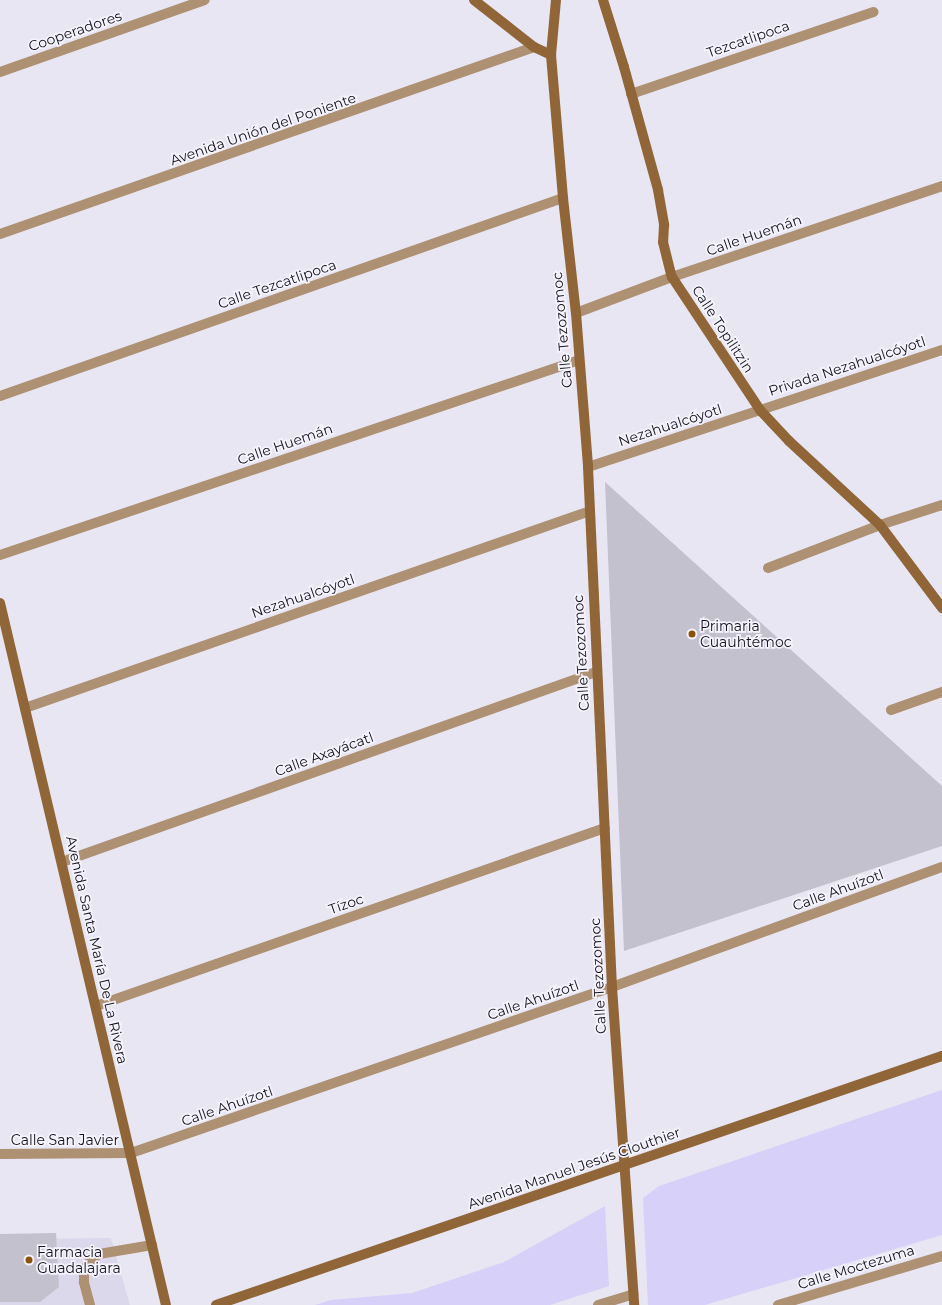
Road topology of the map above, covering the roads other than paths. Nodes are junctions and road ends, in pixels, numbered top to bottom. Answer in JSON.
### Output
{"nodes":[{"id":1,"x":205,"y":0,"type":"edge"},
{"id":2,"x":474,"y":0,"type":"edge"},
{"id":3,"x":556,"y":0,"type":"edge"},
{"id":4,"x":602,"y":0,"type":"edge"},
{"id":5,"x":873,"y":12,"type":"dead end"},
{"id":6,"x":534,"y":47,"type":"junction"},
{"id":7,"x":552,"y":55,"type":"junction"},
{"id":8,"x":0,"y":72,"type":"edge"},
{"id":9,"x":631,"y":94,"type":"junction"},
{"id":10,"x":942,"y":186,"type":"edge"},
{"id":11,"x":563,"y":198,"type":"junction"},
{"id":12,"x":0,"y":234,"type":"edge"},
{"id":13,"x":672,"y":277,"type":"junction"},
{"id":14,"x":576,"y":314,"type":"junction"},
{"id":15,"x":942,"y":350,"type":"edge"},
{"id":16,"x":579,"y":360,"type":"junction"},
{"id":17,"x":0,"y":396,"type":"edge"},
{"id":18,"x":760,"y":410,"type":"junction"},
{"id":19,"x":588,"y":467,"type":"junction"},
{"id":20,"x":942,"y":505,"type":"edge"},
{"id":21,"x":590,"y":511,"type":"junction"},
{"id":22,"x":880,"y":525,"type":"junction"},
{"id":23,"x":0,"y":555,"type":"edge"},
{"id":24,"x":768,"y":568,"type":"dead end"},
{"id":25,"x":0,"y":603,"type":"edge"},
{"id":26,"x":942,"y":608,"type":"edge"},
{"id":27,"x":596,"y":672,"type":"junction"},
{"id":28,"x":942,"y":692,"type":"edge"},
{"id":29,"x":25,"y":708,"type":"junction"},
{"id":30,"x":891,"y":710,"type":"dead end"},
{"id":31,"x":605,"y":828,"type":"junction"},
{"id":32,"x":62,"y":862,"type":"junction"},
{"id":33,"x":942,"y":867,"type":"edge"},
{"id":34,"x":612,"y":987,"type":"junction"},
{"id":35,"x":96,"y":1006,"type":"junction"},
{"id":36,"x":942,"y":1056,"type":"edge"},
{"id":37,"x":131,"y":1153,"type":"junction"},
{"id":38,"x":0,"y":1154,"type":"edge"},
{"id":39,"x":625,"y":1165,"type":"junction"},
{"id":40,"x":152,"y":1245,"type":"junction"},
{"id":41,"x":942,"y":1256,"type":"edge"},
{"id":42,"x":633,"y":1294,"type":"junction"},
{"id":43,"x":90,"y":1305,"type":"edge"},
{"id":44,"x":166,"y":1305,"type":"edge"},
{"id":45,"x":216,"y":1305,"type":"edge"},
{"id":46,"x":598,"y":1305,"type":"edge"},
{"id":47,"x":634,"y":1305,"type":"edge"},
{"id":48,"x":778,"y":1305,"type":"edge"}],
"edges":[{"from":1,"to":8,"type":"street","name":"Cooperadores"},
{"from":2,"to":6,"type":"street"},
{"from":3,"to":7,"type":"street","name":"Calle Tezozomoc"},
{"from":4,"to":9,"type":"street","name":"Calle Topilitzin"},
{"from":5,"to":9,"type":"street","name":"Tezcatlipoca"},
{"from":6,"to":7,"type":"street"},
{"from":6,"to":12,"type":"street","name":"Avenida Unión del Poniente"},
{"from":7,"to":11,"type":"street","name":"Calle Tezozomoc"},
{"from":9,"to":13,"type":"street","name":"Calle Topilitzin"},
{"from":10,"to":13,"type":"street","name":"Calle Huemán"},
{"from":11,"to":14,"type":"street","name":"Calle Tezozomoc"},
{"from":11,"to":17,"type":"street","name":"Calle Tezcatlipoca"},
{"from":13,"to":14,"type":"street","name":"Calle Huemán"},
{"from":13,"to":18,"type":"street","name":"Calle Topilitzin"},
{"from":14,"to":16,"type":"street","name":"Calle Tezozomoc"},
{"from":15,"to":18,"type":"street","name":"Privada Nezahualcóyotl"},
{"from":16,"to":19,"type":"street","name":"Calle Tezozomoc"},
{"from":16,"to":23,"type":"street","name":"Calle Huemán"},
{"from":18,"to":19,"type":"street","name":"Nezahualcóyotl"},
{"from":18,"to":22,"type":"street","name":"Calle Topilitzin"},
{"from":19,"to":21,"type":"street","name":"Calle Tezozomoc"},
{"from":20,"to":22,"type":"street"},
{"from":21,"to":27,"type":"street","name":"Calle Tezozomoc"},
{"from":21,"to":29,"type":"street","name":"Nezahualcóyotl"},
{"from":22,"to":24,"type":"street"},
{"from":22,"to":26,"type":"street","name":"Calle Topilitzin"},
{"from":25,"to":29,"type":"street","name":"Avenida Santa María De La Rivera"},
{"from":27,"to":31,"type":"street","name":"Calle Tezozomoc"},
{"from":27,"to":32,"type":"street","name":"Calle Axayácatl"},
{"from":28,"to":30,"type":"street"},
{"from":29,"to":32,"type":"street","name":"Avenida Santa María De La Rivera"},
{"from":31,"to":34,"type":"street","name":"Calle Tezozomoc"},
{"from":31,"to":35,"type":"street","name":"Tízoc"},
{"from":32,"to":35,"type":"street","name":"Avenida Santa María De La Rivera"},
{"from":33,"to":34,"type":"street","name":"Calle Ahuízotl"},
{"from":34,"to":37,"type":"street","name":"Calle Ahuízotl"},
{"from":34,"to":39,"type":"street","name":"Calle Tezozomoc"},
{"from":35,"to":37,"type":"street","name":"Avenida Santa María De La Rivera"},
{"from":36,"to":39,"type":"street","name":"Avenida Manuel Jesús Clouthier"},
{"from":37,"to":38,"type":"street","name":"Calle San Javier"},
{"from":37,"to":40,"type":"street","name":"Avenida Santa María De La Rivera"},
{"from":39,"to":42,"type":"street","name":"Calle Tezozomoc"},
{"from":39,"to":45,"type":"street","name":"Avenida Manuel Jesús Clouthier"},
{"from":40,"to":43,"type":"street"},
{"from":40,"to":44,"type":"street","name":"Avenida Santa María De La Rivera"},
{"from":41,"to":48,"type":"street","name":"Calle Moctezuma"},
{"from":42,"to":46,"type":"street"},
{"from":42,"to":47,"type":"street","name":"Calle Tezozomoc"}]}
